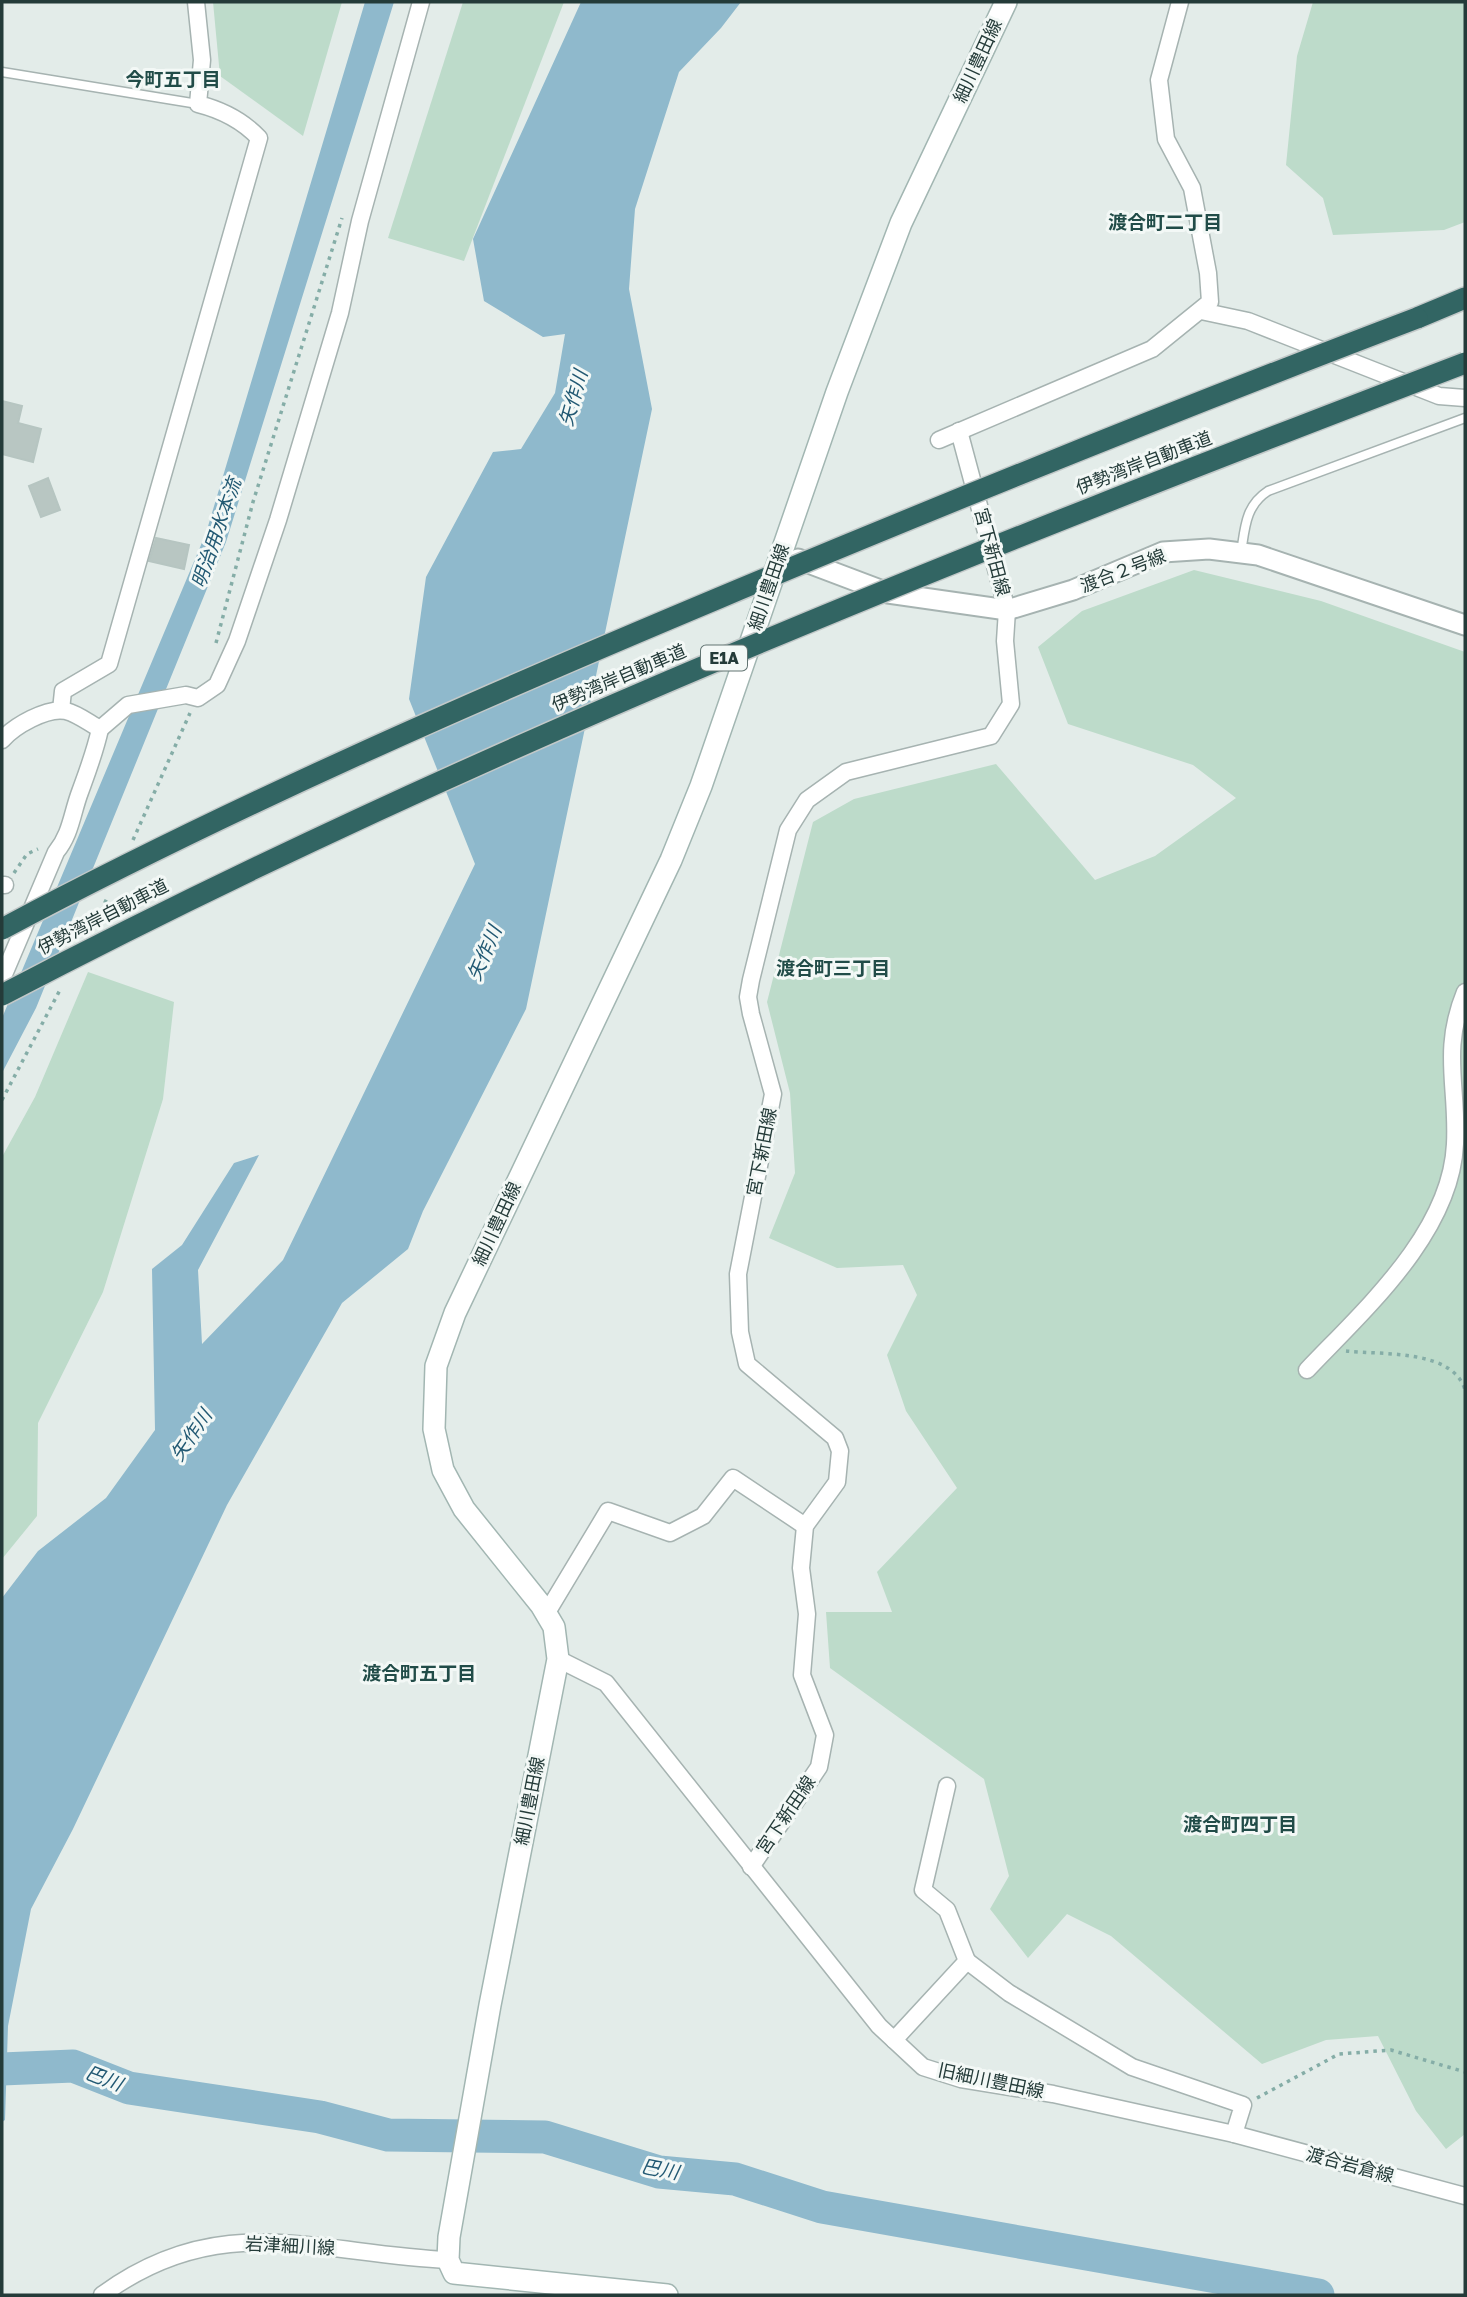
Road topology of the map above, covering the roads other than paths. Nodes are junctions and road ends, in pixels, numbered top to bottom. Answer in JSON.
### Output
{"nodes":[{"id":1,"x":196,"y":2,"type":"edge"},
{"id":2,"x":421,"y":2,"type":"edge"},
{"id":3,"x":1006,"y":2,"type":"edge"},
{"id":4,"x":1180,"y":2,"type":"edge"},
{"id":5,"x":2,"y":72,"type":"edge"},
{"id":6,"x":198,"y":104,"type":"junction"},
{"id":7,"x":1465,"y":299,"type":"edge"},
{"id":8,"x":1201,"y":311,"type":"junction"},
{"id":9,"x":1465,"y":363,"type":"edge"},
{"id":10,"x":1465,"y":372,"type":"edge"},
{"id":11,"x":1465,"y":398,"type":"edge"},
{"id":12,"x":1465,"y":418,"type":"edge"},
{"id":13,"x":959,"y":431,"type":"junction"},
{"id":14,"x":1285,"y":432,"type":"junction"},
{"id":15,"x":939,"y":440,"type":"dead end"},
{"id":16,"x":780,"y":553,"type":"junction"},
{"id":17,"x":1241,"y":553,"type":"junction"},
{"id":18,"x":1007,"y":610,"type":"junction"},
{"id":19,"x":1465,"y":625,"type":"edge"},
{"id":20,"x":61,"y":710,"type":"junction"},
{"id":21,"x":100,"y":729,"type":"junction"},
{"id":22,"x":4,"y":732,"type":"edge"},
{"id":23,"x":2,"y":929,"type":"edge"},
{"id":24,"x":2,"y":979,"type":"edge"},
{"id":25,"x":1465,"y":992,"type":"edge"},
{"id":26,"x":2,"y":995,"type":"edge"},
{"id":27,"x":1307,"y":1370,"type":"dead end"},
{"id":28,"x":805,"y":1526,"type":"junction"},
{"id":29,"x":546,"y":1614,"type":"junction"},
{"id":30,"x":558,"y":1659,"type":"junction"},
{"id":31,"x":947,"y":1786,"type":"dead end"},
{"id":32,"x":751,"y":1867,"type":"junction"},
{"id":33,"x":967,"y":1961,"type":"junction"},
{"id":34,"x":894,"y":2040,"type":"junction"},
{"id":35,"x":1234,"y":2134,"type":"junction"},
{"id":36,"x":1465,"y":2196,"type":"edge"},
{"id":37,"x":448,"y":2260,"type":"junction"},
{"id":38,"x":102,"y":2295,"type":"edge"},
{"id":39,"x":667,"y":2295,"type":"edge"}],
"edges":[{"from":1,"to":6,"type":"street"},
{"from":2,"to":21,"type":"street"},
{"from":3,"to":16,"type":"main road","name":"細川豊田線"},
{"from":4,"to":8,"type":"street"},
{"from":5,"to":6,"type":"lane"},
{"from":6,"to":20,"type":"street"},
{"from":7,"to":23,"type":"highway","name":"伊勢湾岸自動車道","bridge":true},
{"from":8,"to":11,"type":"street"},
{"from":8,"to":13,"type":"street"},
{"from":9,"to":14,"type":"highway","name":"伊勢湾岸自動車道","number":"E1A","bridge":true},
{"from":10,"to":14,"type":"highway","bridge":true},
{"from":12,"to":17,"type":"lane"},
{"from":13,"to":15,"type":"street"},
{"from":13,"to":18,"type":"street","name":"宮下新田線"},
{"from":14,"to":26,"type":"highway","name":"伊勢湾岸自動車道","number":"E1A","bridge":true},
{"from":16,"to":18,"type":"street","name":"渡合２号線"},
{"from":16,"to":29,"type":"main road","name":"細川豊田線"},
{"from":17,"to":18,"type":"street","name":"渡合２号線"},
{"from":17,"to":19,"type":"street","name":"渡合２号線"},
{"from":18,"to":28,"type":"street","name":"宮下新田線"},
{"from":20,"to":21,"type":"street"},
{"from":20,"to":22,"type":"street"},
{"from":21,"to":24,"type":"street"},
{"from":25,"to":27,"type":"street"},
{"from":28,"to":29,"type":"street"},
{"from":28,"to":32,"type":"street","name":"宮下新田線"},
{"from":29,"to":30,"type":"main road","name":"細川豊田線"},
{"from":30,"to":32,"type":"street","name":"旧細川豊田線"},
{"from":30,"to":37,"type":"main road","name":"細川豊田線"},
{"from":31,"to":33,"type":"street"},
{"from":32,"to":34,"type":"street","name":"旧細川豊田線"},
{"from":33,"to":34,"type":"street"},
{"from":33,"to":35,"type":"street"},
{"from":34,"to":35,"type":"street","name":"旧細川豊田線"},
{"from":35,"to":36,"type":"street","name":"渡合岩倉線"},
{"from":37,"to":38,"type":"street","name":"岩津細川線"},
{"from":37,"to":39,"type":"main road"}]}
